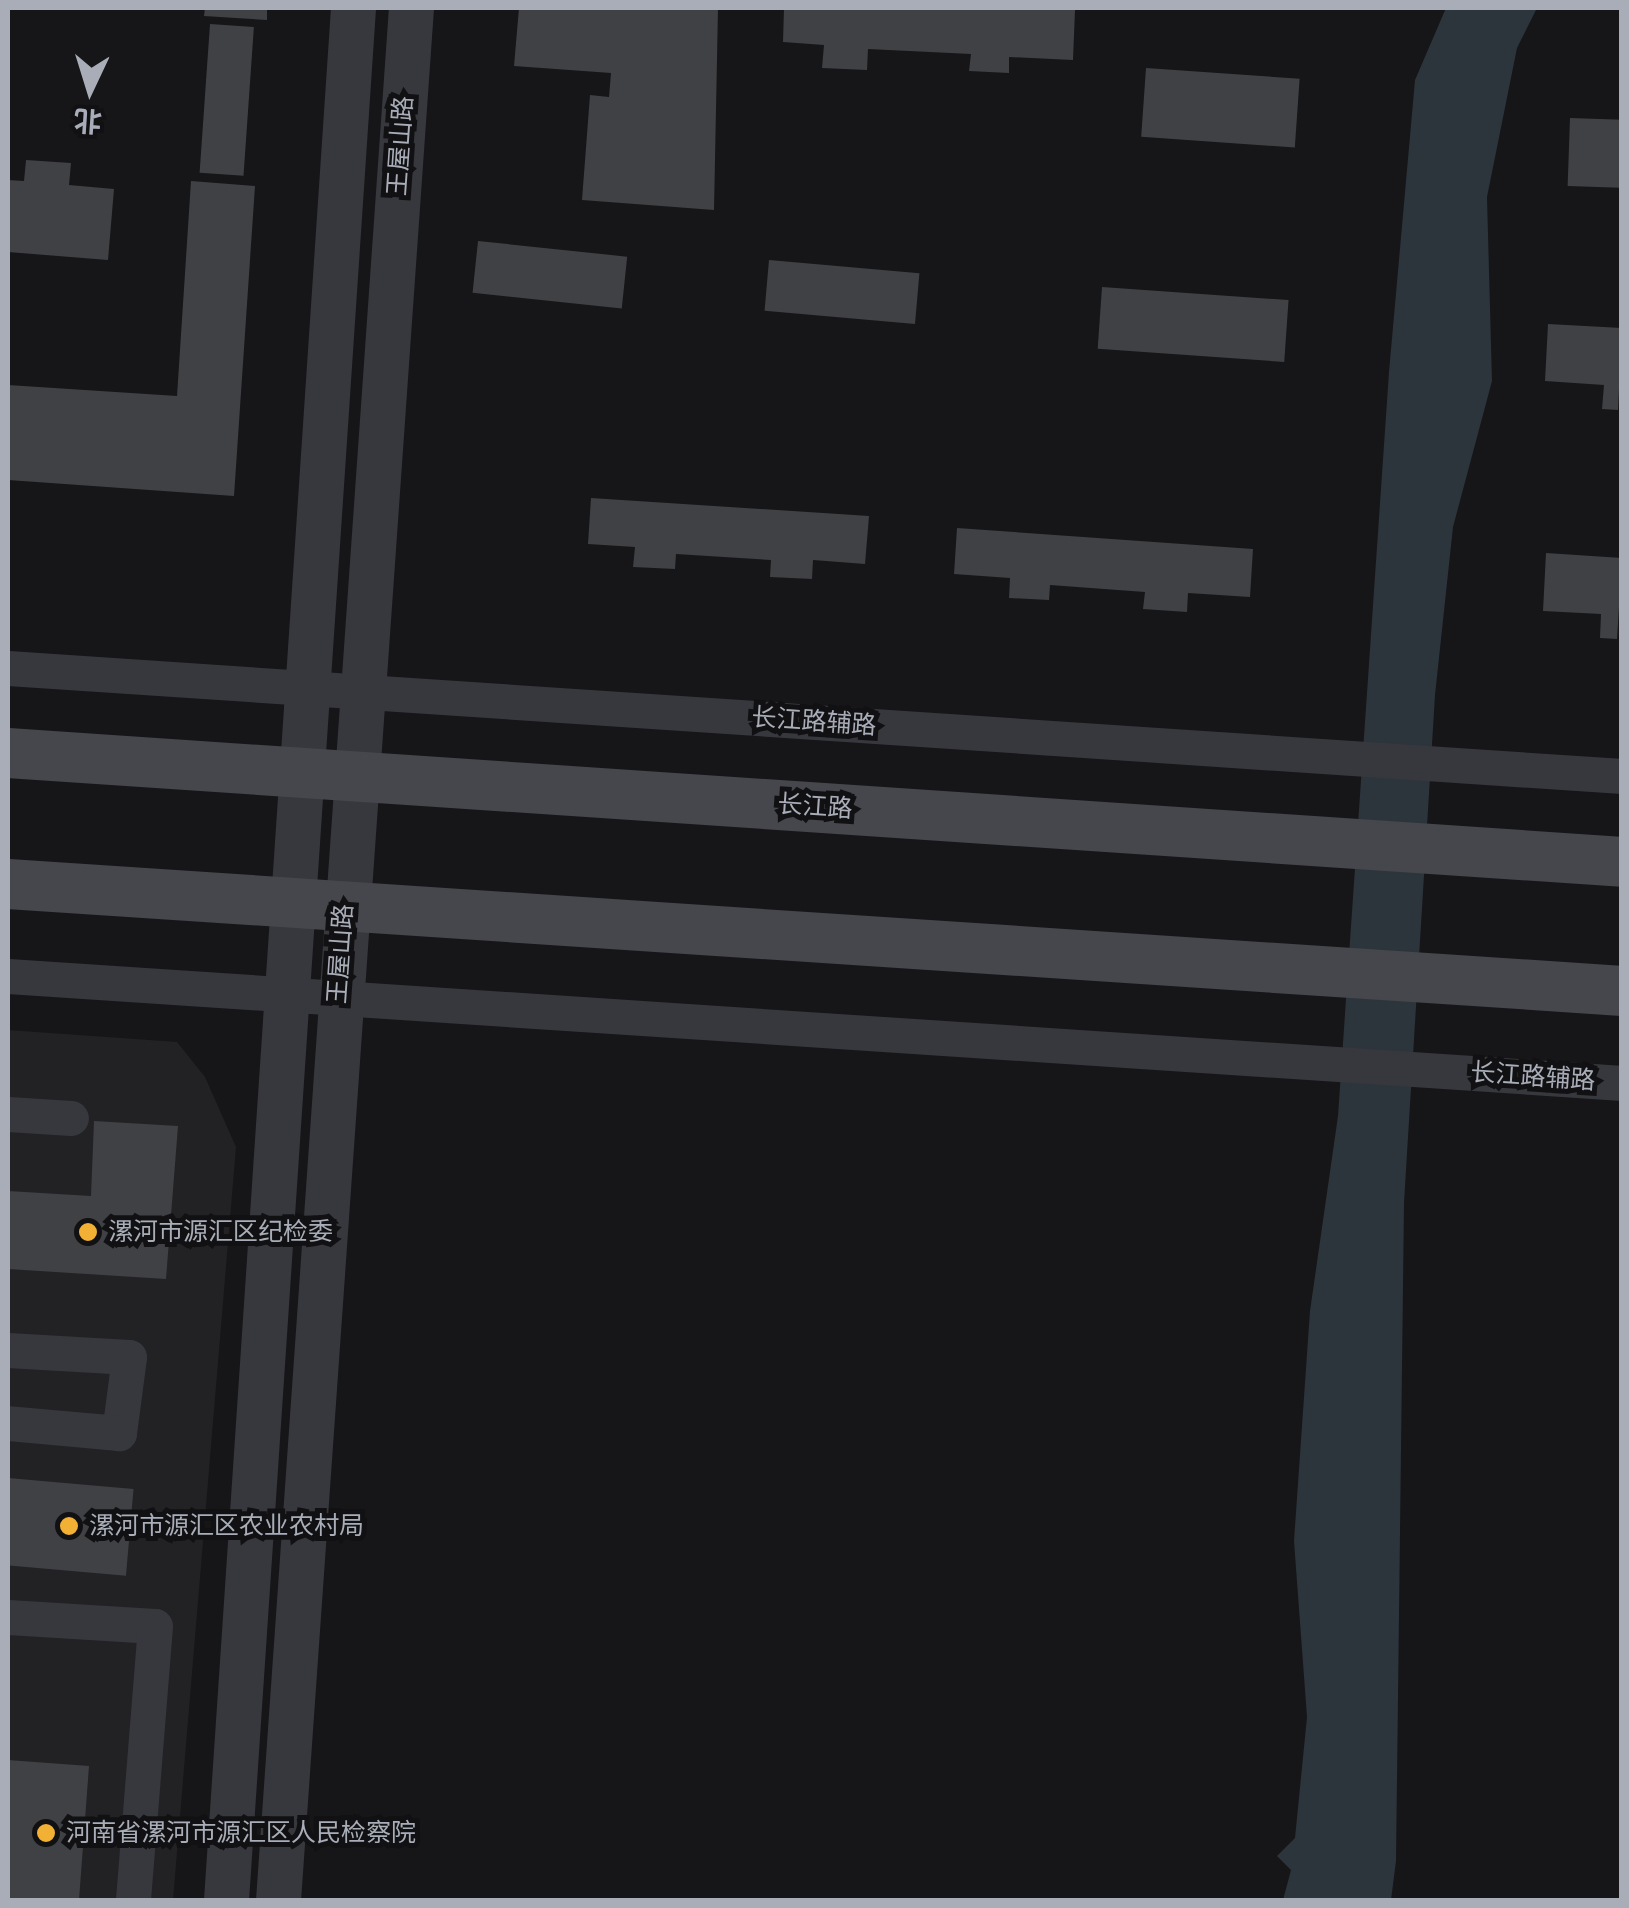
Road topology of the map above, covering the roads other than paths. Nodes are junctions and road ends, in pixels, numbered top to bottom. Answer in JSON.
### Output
{"nodes":[{"id":1,"x":353,"y":8,"type":"edge"},
{"id":2,"x":412,"y":8,"type":"edge"},
{"id":3,"x":8,"y":668,"type":"edge"},
{"id":4,"x":307,"y":689,"type":"junction"},
{"id":5,"x":360,"y":693,"type":"junction"},
{"id":6,"x":8,"y":753,"type":"edge"},
{"id":7,"x":303,"y":775,"type":"junction"},
{"id":8,"x":1622,"y":776,"type":"edge"},
{"id":9,"x":354,"y":777,"type":"junction"},
{"id":10,"x":1622,"y":862,"type":"edge"},
{"id":11,"x":8,"y":884,"type":"edge"},
{"id":12,"x":294,"y":904,"type":"junction"},
{"id":13,"x":344,"y":906,"type":"junction"},
{"id":14,"x":8,"y":976,"type":"edge"},
{"id":15,"x":1622,"y":991,"type":"edge"},
{"id":16,"x":289,"y":994,"type":"junction"},
{"id":17,"x":338,"y":998,"type":"junction"},
{"id":18,"x":1622,"y":1083,"type":"edge"},
{"id":19,"x":8,"y":1114,"type":"edge"},
{"id":20,"x":71,"y":1118,"type":"dead end"},
{"id":21,"x":8,"y":1350,"type":"edge"},
{"id":22,"x":8,"y":1423,"type":"edge"},
{"id":23,"x":8,"y":1617,"type":"edge"},
{"id":24,"x":133,"y":1900,"type":"edge"},
{"id":25,"x":226,"y":1900,"type":"edge"},
{"id":26,"x":278,"y":1900,"type":"edge"}],
"edges":[{"from":1,"to":4,"type":"street","name":"王屋山路"},
{"from":2,"to":5,"type":"street","name":"王屋山路"},
{"from":3,"to":4,"type":"street","name":"长江路辅路"},
{"from":4,"to":5,"type":"street","name":"长江路辅路"},
{"from":4,"to":7,"type":"street","name":"王屋山路"},
{"from":5,"to":8,"type":"street","name":"长江路辅路"},
{"from":5,"to":9,"type":"street","name":"王屋山路"},
{"from":6,"to":7,"type":"main road","name":"长江路"},
{"from":7,"to":9,"type":"main road","name":"长江路"},
{"from":7,"to":12,"type":"street","name":"王屋山路"},
{"from":9,"to":10,"type":"main road","name":"长江路"},
{"from":9,"to":13,"type":"street","name":"王屋山路"},
{"from":11,"to":12,"type":"main road"},
{"from":12,"to":13,"type":"main road"},
{"from":12,"to":16,"type":"street","name":"王屋山路"},
{"from":13,"to":15,"type":"main road"},
{"from":13,"to":17,"type":"street","name":"王屋山路"},
{"from":14,"to":16,"type":"street","name":"长江路辅路"},
{"from":16,"to":17,"type":"street","name":"长江路辅路"},
{"from":16,"to":25,"type":"street","name":"王屋山路"},
{"from":17,"to":18,"type":"street","name":"长江路辅路"},
{"from":17,"to":26,"type":"street","name":"王屋山路"},
{"from":19,"to":20,"type":"street"},
{"from":21,"to":22,"type":"street"},
{"from":23,"to":24,"type":"street"}]}
